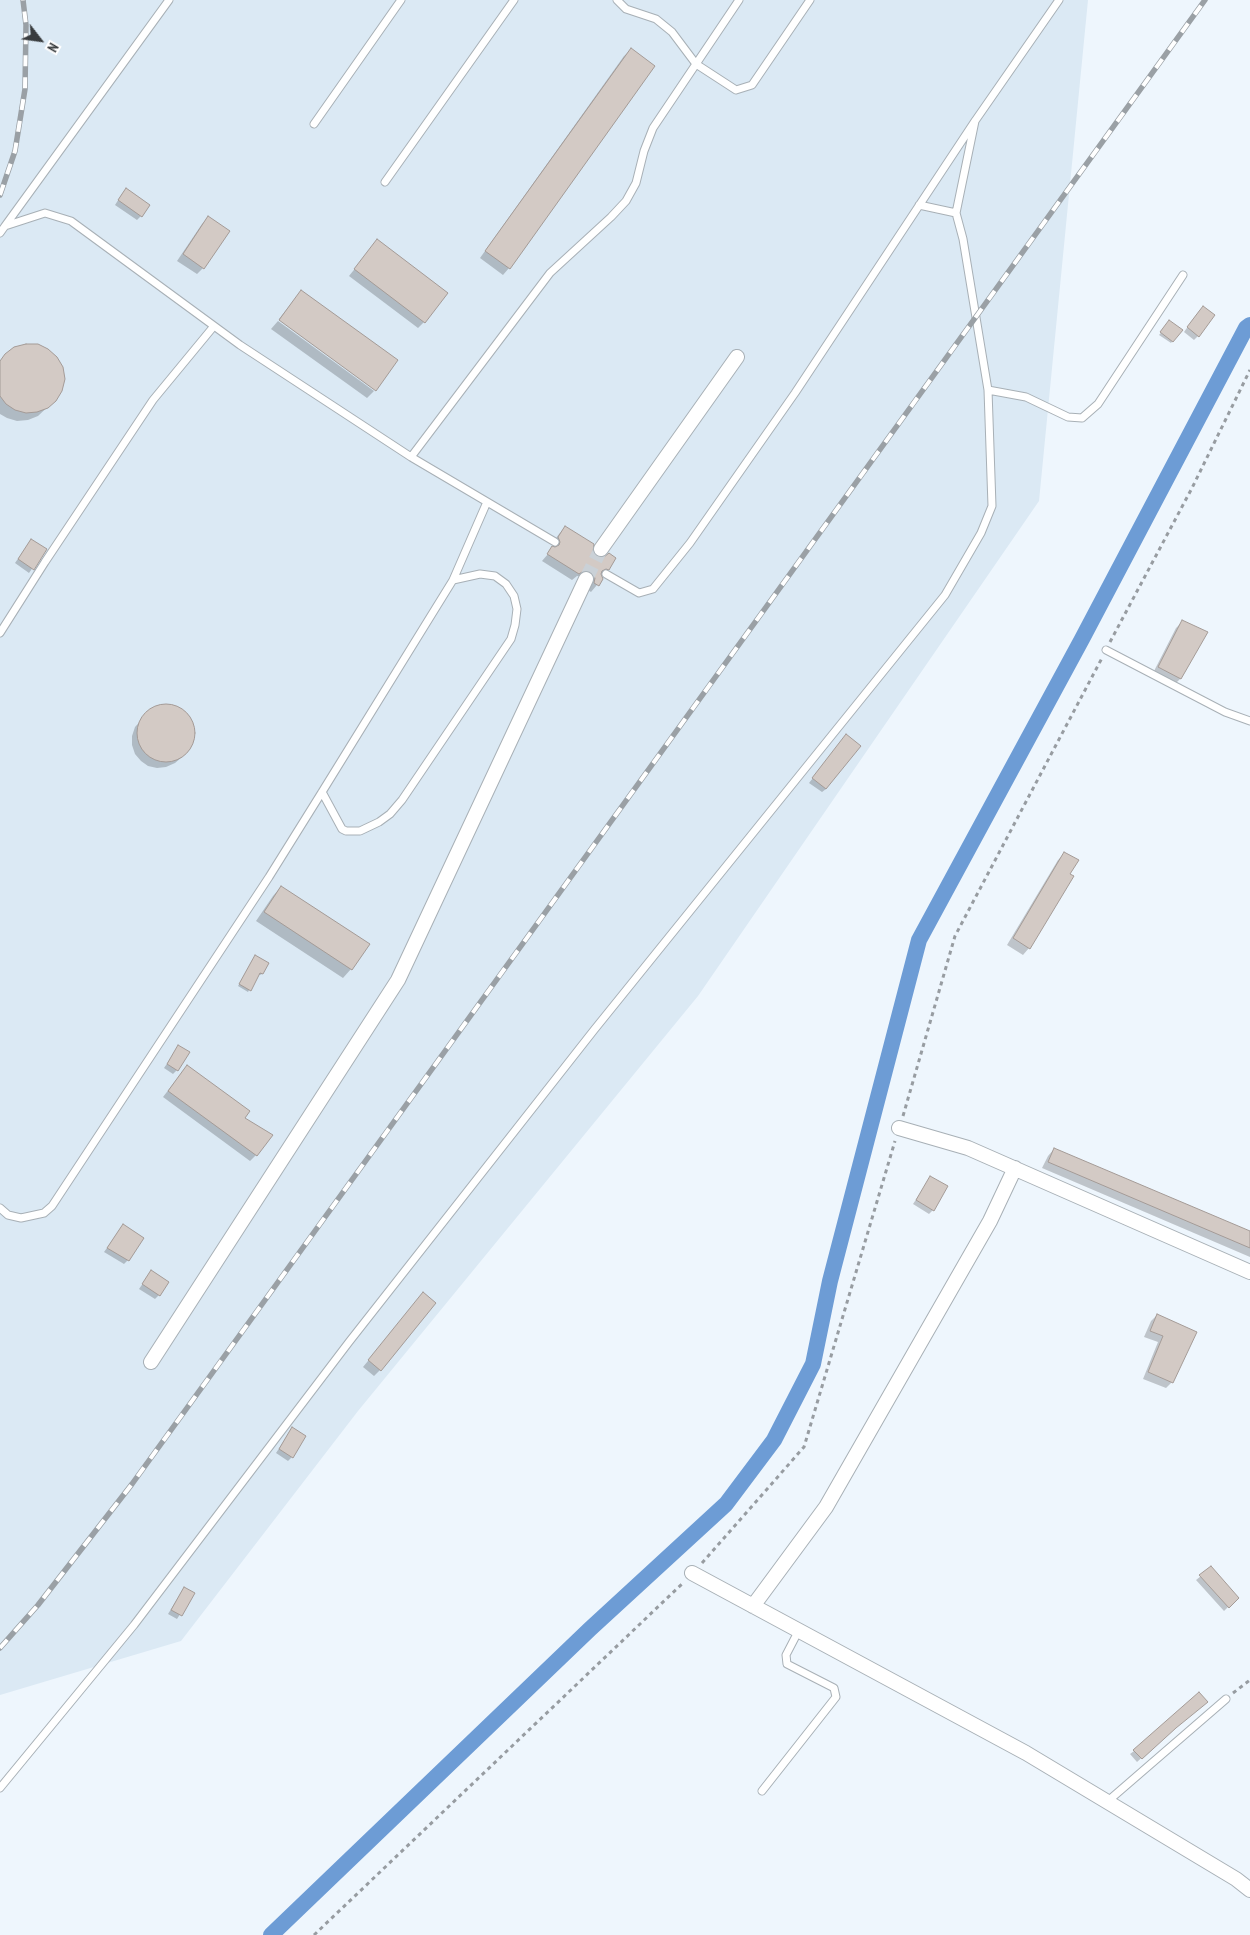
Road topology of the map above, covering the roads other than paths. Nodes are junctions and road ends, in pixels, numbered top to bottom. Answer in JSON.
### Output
{"nodes":[{"id":1,"x":170,"y":0,"type":"edge"},
{"id":2,"x":401,"y":0,"type":"edge"},
{"id":3,"x":514,"y":0,"type":"edge"},
{"id":4,"x":617,"y":0,"type":"edge"},
{"id":5,"x":739,"y":0,"type":"edge"},
{"id":6,"x":810,"y":0,"type":"edge"},
{"id":7,"x":1059,"y":0,"type":"edge"},
{"id":8,"x":696,"y":64,"type":"junction"},
{"id":9,"x":975,"y":121,"type":"junction"},
{"id":10,"x":314,"y":124,"type":"dead end"},
{"id":11,"x":385,"y":182,"type":"dead end"},
{"id":12,"x":919,"y":205,"type":"junction"},
{"id":13,"x":956,"y":212,"type":"junction"},
{"id":14,"x":5,"y":226,"type":"junction"},
{"id":15,"x":0,"y":233,"type":"edge"},
{"id":16,"x":1184,"y":276,"type":"dead end"},
{"id":17,"x":214,"y":326,"type":"junction"},
{"id":18,"x":737,"y":357,"type":"dead end"},
{"id":19,"x":988,"y":390,"type":"junction"},
{"id":20,"x":411,"y":457,"type":"junction"},
{"id":21,"x":487,"y":502,"type":"junction"},
{"id":22,"x":555,"y":542,"type":"dead end"},
{"id":23,"x":601,"y":549,"type":"tunnel mouth"},
{"id":24,"x":606,"y":574,"type":"dead end"},
{"id":25,"x":586,"y":579,"type":"tunnel mouth"},
{"id":26,"x":452,"y":580,"type":"junction"},
{"id":27,"x":0,"y":633,"type":"edge"},
{"id":28,"x":1106,"y":650,"type":"road end"},
{"id":29,"x":1250,"y":721,"type":"edge"},
{"id":30,"x":322,"y":792,"type":"junction"},
{"id":31,"x":899,"y":1128,"type":"road end"},
{"id":32,"x":1015,"y":1168,"type":"junction"},
{"id":33,"x":0,"y":1208,"type":"edge"},
{"id":34,"x":1250,"y":1272,"type":"edge"},
{"id":35,"x":152,"y":1362,"type":"dead end"},
{"id":36,"x":692,"y":1573,"type":"road end"},
{"id":37,"x":753,"y":1606,"type":"junction"},
{"id":38,"x":799,"y":1630,"type":"junction"},
{"id":39,"x":1226,"y":1699,"type":"road end"},
{"id":40,"x":0,"y":1788,"type":"edge"},
{"id":41,"x":762,"y":1790,"type":"dead end"},
{"id":42,"x":1108,"y":1801,"type":"junction"},
{"id":43,"x":1250,"y":1890,"type":"edge"}],
"edges":[{"from":1,"to":14,"type":"lane"},
{"from":2,"to":10,"type":"lane"},
{"from":3,"to":11,"type":"lane"},
{"from":4,"to":8,"type":"lane"},
{"from":5,"to":8,"type":"lane"},
{"from":6,"to":8,"type":"lane"},
{"from":7,"to":9,"type":"lane"},
{"from":8,"to":20,"type":"lane"},
{"from":9,"to":12,"type":"lane"},
{"from":9,"to":13,"type":"lane"},
{"from":12,"to":13,"type":"lane"},
{"from":12,"to":24,"type":"lane"},
{"from":13,"to":19,"type":"lane"},
{"from":14,"to":15,"type":"lane"},
{"from":14,"to":17,"type":"lane"},
{"from":16,"to":19,"type":"lane"},
{"from":17,"to":20,"type":"lane"},
{"from":17,"to":27,"type":"lane"},
{"from":18,"to":23,"type":"street"},
{"from":19,"to":40,"type":"lane"},
{"from":20,"to":21,"type":"lane"},
{"from":21,"to":22,"type":"lane"},
{"from":21,"to":26,"type":"lane"},
{"from":25,"to":35,"type":"street"},
{"from":26,"to":30,"type":"lane"},
{"from":26,"to":30,"type":"lane"},
{"from":28,"to":29,"type":"lane"},
{"from":30,"to":33,"type":"lane"},
{"from":31,"to":32,"type":"street"},
{"from":32,"to":34,"type":"street"},
{"from":32,"to":37,"type":"street"},
{"from":36,"to":37,"type":"street"},
{"from":37,"to":38,"type":"street"},
{"from":38,"to":41,"type":"lane"},
{"from":38,"to":42,"type":"street"},
{"from":39,"to":42,"type":"lane"},
{"from":42,"to":43,"type":"street"}]}
